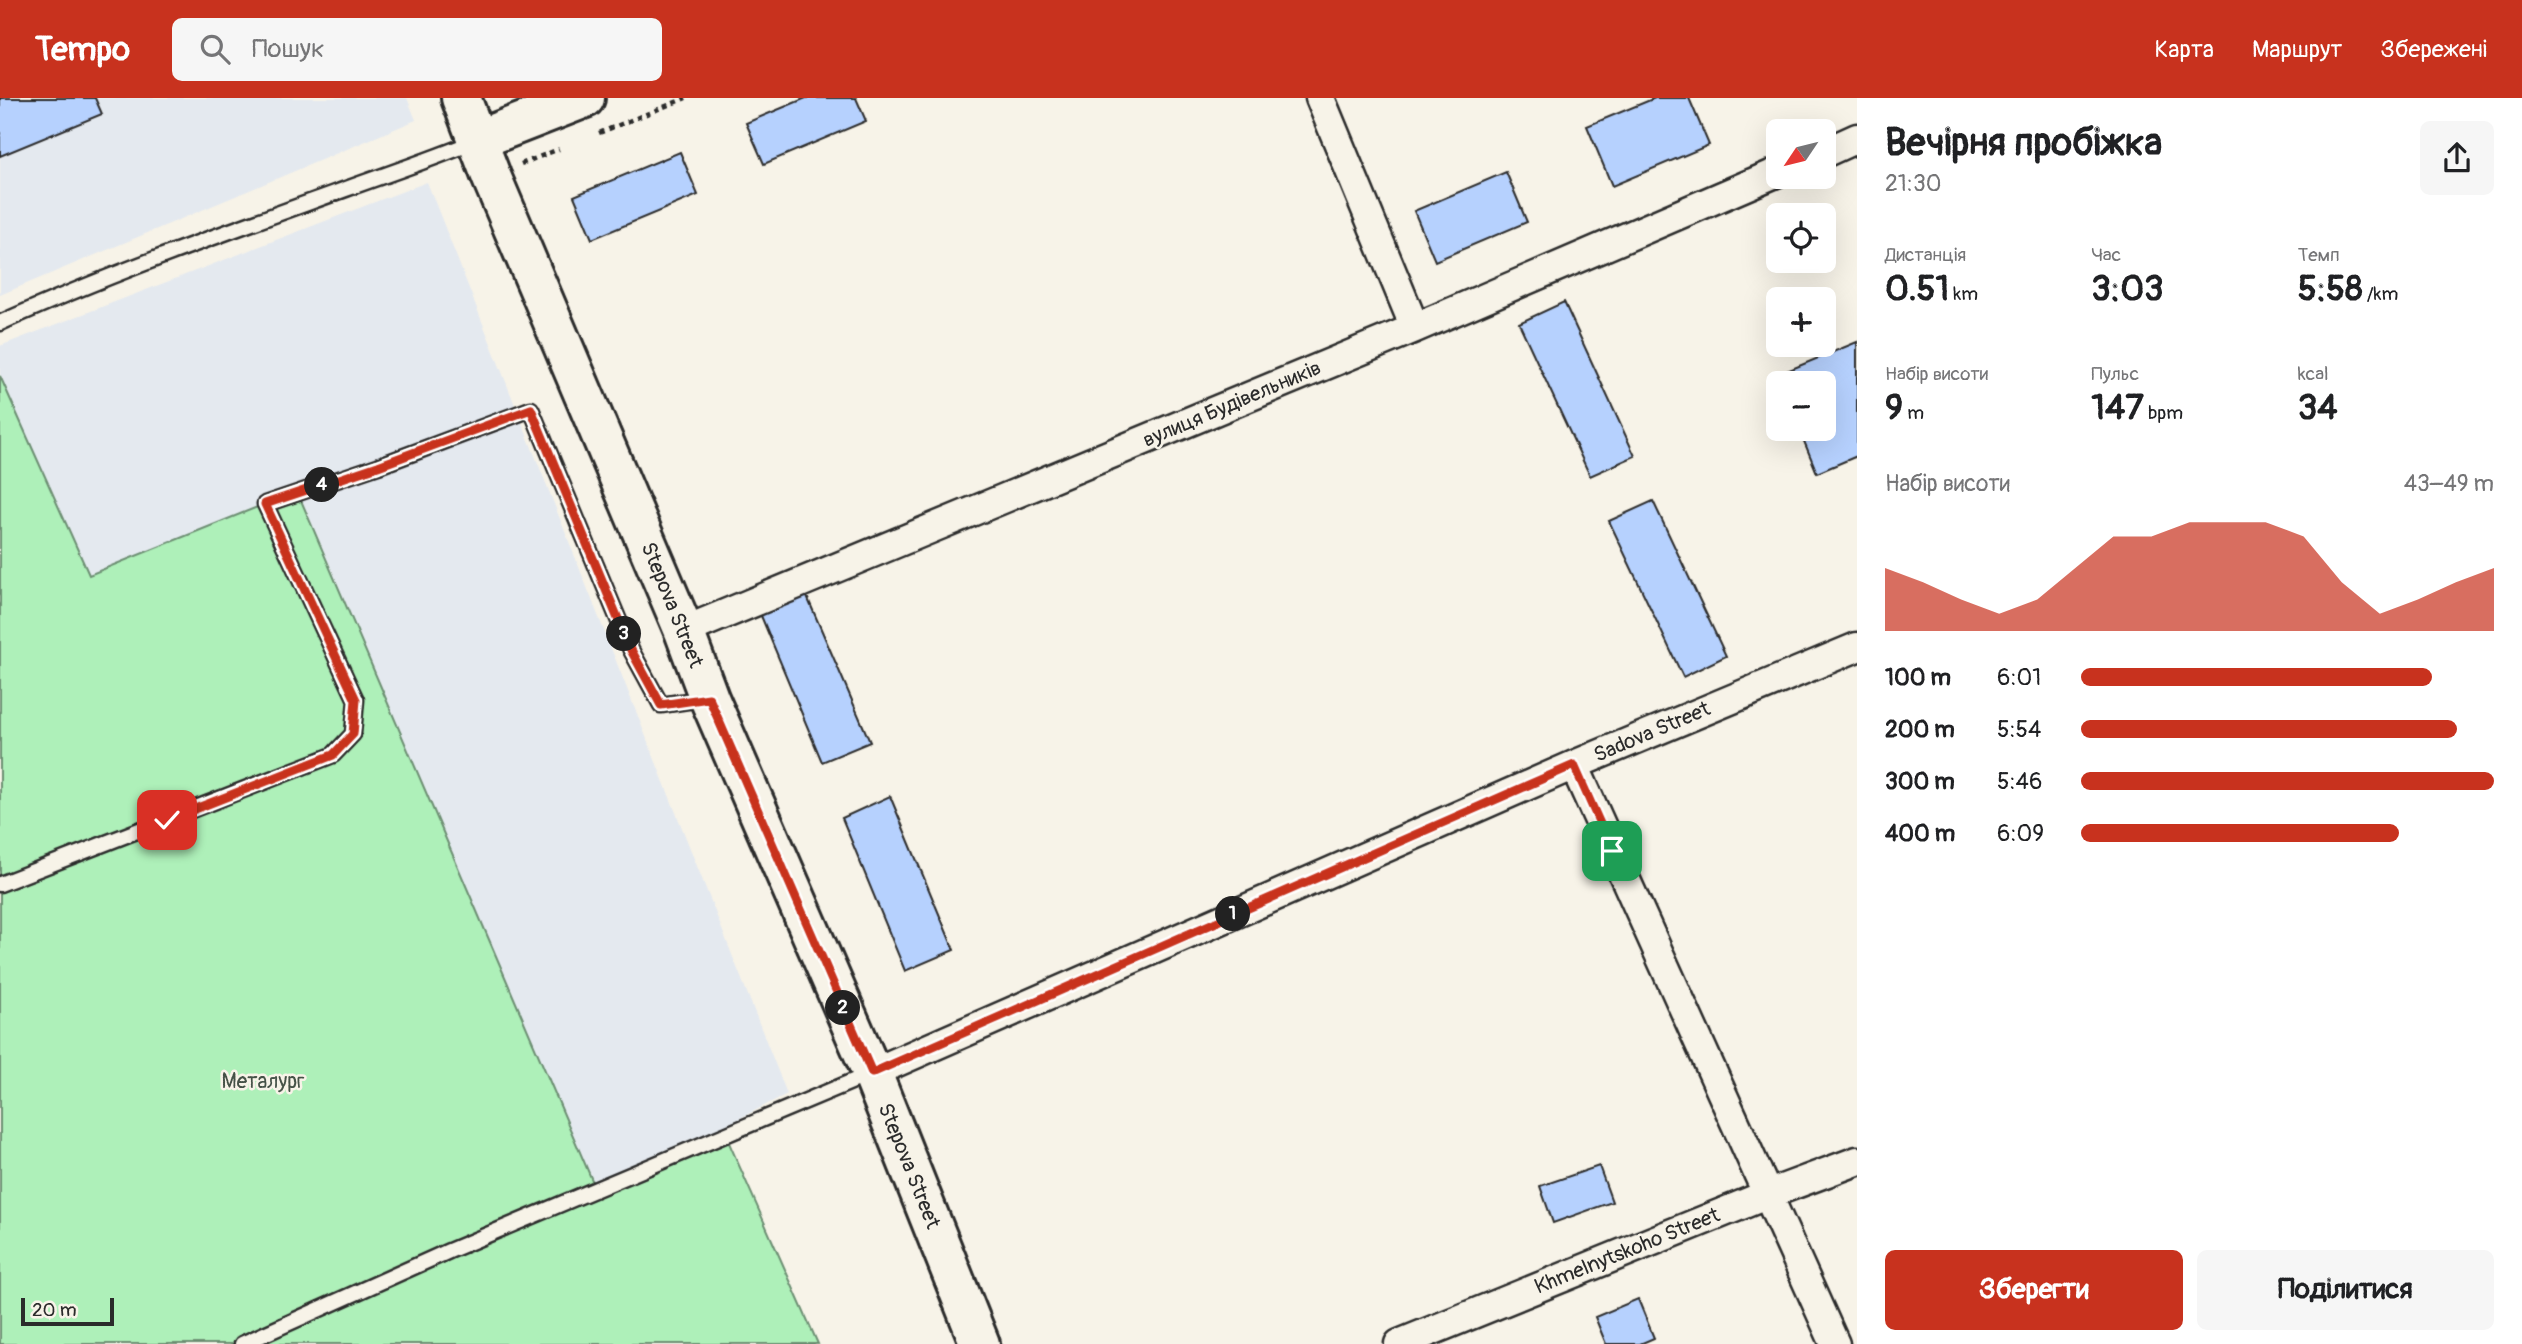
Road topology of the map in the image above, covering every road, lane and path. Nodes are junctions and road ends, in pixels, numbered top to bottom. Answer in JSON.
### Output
{"nodes":[{"id":1,"x":461,"y":98,"type":"edge"},
{"id":2,"x":585,"y":98,"type":"edge"},
{"id":3,"x":1320,"y":98,"type":"edge"},
{"id":4,"x":1857,"y":138,"type":"edge"},
{"id":5,"x":477,"y":140,"type":"junction"},
{"id":6,"x":1836,"y":147,"type":"edge"},
{"id":7,"x":1766,"y":177,"type":"edge"},
{"id":8,"x":0,"y":323,"type":"edge"},
{"id":9,"x":1415,"y":328,"type":"junction"},
{"id":10,"x":684,"y":631,"type":"junction"},
{"id":11,"x":1857,"y":647,"type":"edge"},
{"id":12,"x":709,"y":698,"type":"junction"},
{"id":13,"x":1574,"y":765,"type":"junction"},
{"id":14,"x":0,"y":884,"type":"edge"},
{"id":15,"x":872,"y":1073,"type":"junction"},
{"id":16,"x":1857,"y":1161,"type":"edge"},
{"id":17,"x":1766,"y":1195,"type":"junction"},
{"id":18,"x":242,"y":1344,"type":"edge"},
{"id":19,"x":979,"y":1344,"type":"edge"},
{"id":20,"x":1399,"y":1344,"type":"edge"},
{"id":21,"x":1835,"y":1344,"type":"edge"}],
"edges":[{"from":1,"to":5,"type":"street","name":"Stepova Street"},
{"from":2,"to":5,"type":"street"},
{"from":3,"to":9,"type":"street"},
{"from":4,"to":6,"type":"street"},
{"from":5,"to":8,"type":"lane"},
{"from":5,"to":10,"type":"street","name":"Stepova Street"},
{"from":7,"to":9,"type":"street","name":"вулиця Будівельників"},
{"from":9,"to":10,"type":"street","name":"вулиця Будівельників"},
{"from":10,"to":12,"type":"street","name":"Stepova Street"},
{"from":11,"to":13,"type":"street","name":"Sadova Street"},
{"from":12,"to":14,"type":"lane"},
{"from":12,"to":15,"type":"street","name":"Stepova Street"},
{"from":13,"to":15,"type":"street","name":"Sadova Street"},
{"from":13,"to":17,"type":"street"},
{"from":15,"to":18,"type":"lane"},
{"from":15,"to":19,"type":"street","name":"Stepova Street"},
{"from":16,"to":17,"type":"street","name":"Khmelnytskoho Street"},
{"from":17,"to":20,"type":"street","name":"Khmelnytskoho Street"},
{"from":17,"to":21,"type":"street"}]}
